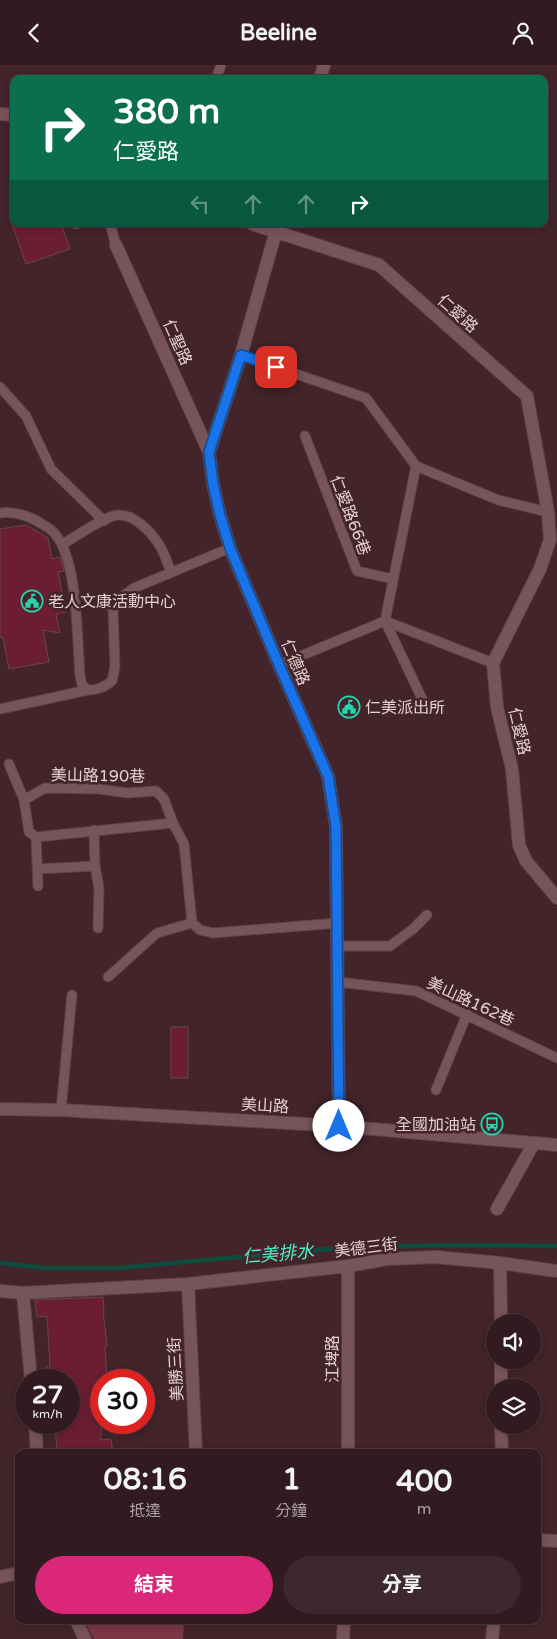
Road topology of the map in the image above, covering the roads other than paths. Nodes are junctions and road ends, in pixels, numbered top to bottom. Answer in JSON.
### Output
{"nodes":[{"id":1,"x":111,"y":227,"type":"edge"},
{"id":2,"x":277,"y":227,"type":"edge"},
{"id":3,"x":116,"y":245,"type":"joint"},
{"id":4,"x":241,"y":355,"type":"junction"},
{"id":5,"x":0,"y":387,"type":"edge"},
{"id":6,"x":305,"y":436,"type":"dead end"},
{"id":7,"x":209,"y":452,"type":"junction"},
{"id":8,"x":416,"y":465,"type":"junction"},
{"id":9,"x":548,"y":512,"type":"junction"},
{"id":10,"x":0,"y":513,"type":"edge"},
{"id":11,"x":104,"y":521,"type":"junction"},
{"id":12,"x":63,"y":544,"type":"junction"},
{"id":13,"x":230,"y":548,"type":"junction"},
{"id":14,"x":171,"y":571,"type":"junction"},
{"id":15,"x":393,"y":579,"type":"junction"},
{"id":16,"x":385,"y":621,"type":"junction"},
{"id":17,"x":492,"y":663,"type":"junction"},
{"id":18,"x":279,"y":665,"type":"junction"},
{"id":19,"x":88,"y":690,"type":"junction"},
{"id":20,"x":0,"y":709,"type":"edge"},
{"id":21,"x":427,"y":709,"type":"dead end"},
{"id":22,"x":8,"y":764,"type":"dead end"},
{"id":23,"x":24,"y":800,"type":"junction"},
{"id":24,"x":173,"y":823,"type":"junction"},
{"id":25,"x":94,"y":830,"type":"junction"},
{"id":26,"x":36,"y":837,"type":"junction"},
{"id":27,"x":95,"y":866,"type":"junction"},
{"id":28,"x":38,"y":869,"type":"junction"},
{"id":29,"x":38,"y":887,"type":"dead end"},
{"id":30,"x":557,"y":898,"type":"edge"},
{"id":31,"x":427,"y":915,"type":"dead end"},
{"id":32,"x":192,"y":923,"type":"junction"},
{"id":33,"x":338,"y":923,"type":"junction"},
{"id":34,"x":98,"y":928,"type":"dead end"},
{"id":35,"x":338,"y":946,"type":"junction"},
{"id":36,"x":108,"y":977,"type":"dead end"},
{"id":37,"x":338,"y":982,"type":"junction"},
{"id":38,"x":72,"y":995,"type":"dead end"},
{"id":39,"x":467,"y":1014,"type":"junction"},
{"id":40,"x":557,"y":1058,"type":"edge"},
{"id":41,"x":436,"y":1090,"type":"dead end"},
{"id":42,"x":0,"y":1109,"type":"edge"},
{"id":43,"x":61,"y":1110,"type":"junction"},
{"id":44,"x":339,"y":1126,"type":"junction"},
{"id":45,"x":534,"y":1143,"type":"junction"},
{"id":46,"x":557,"y":1145,"type":"edge"},
{"id":47,"x":498,"y":1209,"type":"dead end"},
{"id":48,"x":500,"y":1263,"type":"junction"},
{"id":49,"x":348,"y":1266,"type":"junction"},
{"id":50,"x":557,"y":1271,"type":"edge"},
{"id":51,"x":188,"y":1284,"type":"junction"},
{"id":52,"x":0,"y":1291,"type":"edge"},
{"id":53,"x":23,"y":1293,"type":"junction"},
{"id":54,"x":501,"y":1314,"type":"edge"},
{"id":55,"x":30,"y":1369,"type":"edge"},
{"id":56,"x":36,"y":1434,"type":"edge"},
{"id":57,"x":501,"y":1434,"type":"edge"},
{"id":58,"x":37,"y":1449,"type":"edge"},
{"id":59,"x":196,"y":1449,"type":"edge"},
{"id":60,"x":348,"y":1449,"type":"edge"},
{"id":61,"x":502,"y":1449,"type":"edge"},
{"id":62,"x":541,"y":1540,"type":"edge"},
{"id":63,"x":557,"y":1541,"type":"edge"},
{"id":64,"x":15,"y":1574,"type":"edge"},
{"id":65,"x":0,"y":1577,"type":"edge"},
{"id":66,"x":78,"y":1624,"type":"edge"},
{"id":67,"x":344,"y":1624,"type":"edge"},
{"id":68,"x":494,"y":1624,"type":"edge"},
{"id":69,"x":86,"y":1639,"type":"edge"},
{"id":70,"x":343,"y":1639,"type":"edge"},
{"id":71,"x":492,"y":1639,"type":"edge"}],
"edges":[{"from":1,"to":3,"type":"lane"},
{"from":2,"to":4,"type":"street","name":"仁德路"},
{"from":2,"to":9,"type":"street","name":"仁愛路"},
{"from":3,"to":7,"type":"street","name":"仁聖路"},
{"from":4,"to":7,"type":"street","name":"仁德路"},
{"from":4,"to":8,"type":"lane"},
{"from":5,"to":11,"type":"lane"},
{"from":6,"to":15,"type":"lane","name":"仁愛路66巷"},
{"from":7,"to":13,"type":"street","name":"仁德路"},
{"from":8,"to":9,"type":"lane"},
{"from":8,"to":15,"type":"lane"},
{"from":9,"to":17,"type":"street","name":"仁愛路"},
{"from":10,"to":12,"type":"lane"},
{"from":11,"to":12,"type":"lane"},
{"from":11,"to":14,"type":"lane"},
{"from":12,"to":19,"type":"lane"},
{"from":13,"to":14,"type":"lane"},
{"from":13,"to":18,"type":"street","name":"仁德路"},
{"from":14,"to":19,"type":"lane"},
{"from":15,"to":16,"type":"lane"},
{"from":16,"to":17,"type":"lane"},
{"from":16,"to":18,"type":"lane"},
{"from":16,"to":21,"type":"lane"},
{"from":17,"to":30,"type":"street","name":"仁愛路"},
{"from":18,"to":33,"type":"street","name":"仁德路"},
{"from":19,"to":20,"type":"lane"},
{"from":22,"to":23,"type":"lane"},
{"from":23,"to":24,"type":"lane","name":"美山路190巷"},
{"from":23,"to":26,"type":"lane"},
{"from":24,"to":25,"type":"lane"},
{"from":24,"to":32,"type":"lane","name":"美山路190巷"},
{"from":25,"to":26,"type":"lane"},
{"from":25,"to":27,"type":"lane"},
{"from":26,"to":28,"type":"lane"},
{"from":27,"to":28,"type":"lane"},
{"from":27,"to":34,"type":"lane"},
{"from":28,"to":29,"type":"lane"},
{"from":31,"to":35,"type":"lane"},
{"from":32,"to":33,"type":"lane"},
{"from":32,"to":36,"type":"lane"},
{"from":33,"to":35,"type":"street","name":"仁德路"},
{"from":35,"to":37,"type":"street","name":"仁德路"},
{"from":37,"to":39,"type":"lane","name":"美山路162巷"},
{"from":37,"to":44,"type":"street","name":"仁德路"},
{"from":38,"to":43,"type":"lane"},
{"from":39,"to":40,"type":"lane","name":"美山路162巷"},
{"from":39,"to":41,"type":"lane"},
{"from":42,"to":43,"type":"street","name":"美山路"},
{"from":43,"to":44,"type":"street","name":"美山路"},
{"from":44,"to":45,"type":"street","name":"美山路"},
{"from":45,"to":46,"type":"street","name":"美山路"},
{"from":45,"to":47,"type":"street"},
{"from":48,"to":49,"type":"street","name":"美德三街"},
{"from":48,"to":50,"type":"street","name":"美德三街"},
{"from":48,"to":54,"type":"street"},
{"from":49,"to":51,"type":"street","name":"美德三街"},
{"from":49,"to":60,"type":"street","name":"江埤路"},
{"from":51,"to":53,"type":"street","name":"美德三街"},
{"from":51,"to":59,"type":"street","name":"美勝三街"},
{"from":52,"to":53,"type":"street","name":"美德三街"},
{"from":53,"to":55,"type":"street"},
{"from":56,"to":58,"type":"street"},
{"from":57,"to":61,"type":"street"},
{"from":62,"to":63,"type":"street"},
{"from":64,"to":65,"type":"street"},
{"from":66,"to":69,"type":"street"},
{"from":67,"to":70,"type":"street"},
{"from":68,"to":71,"type":"street"}]}
